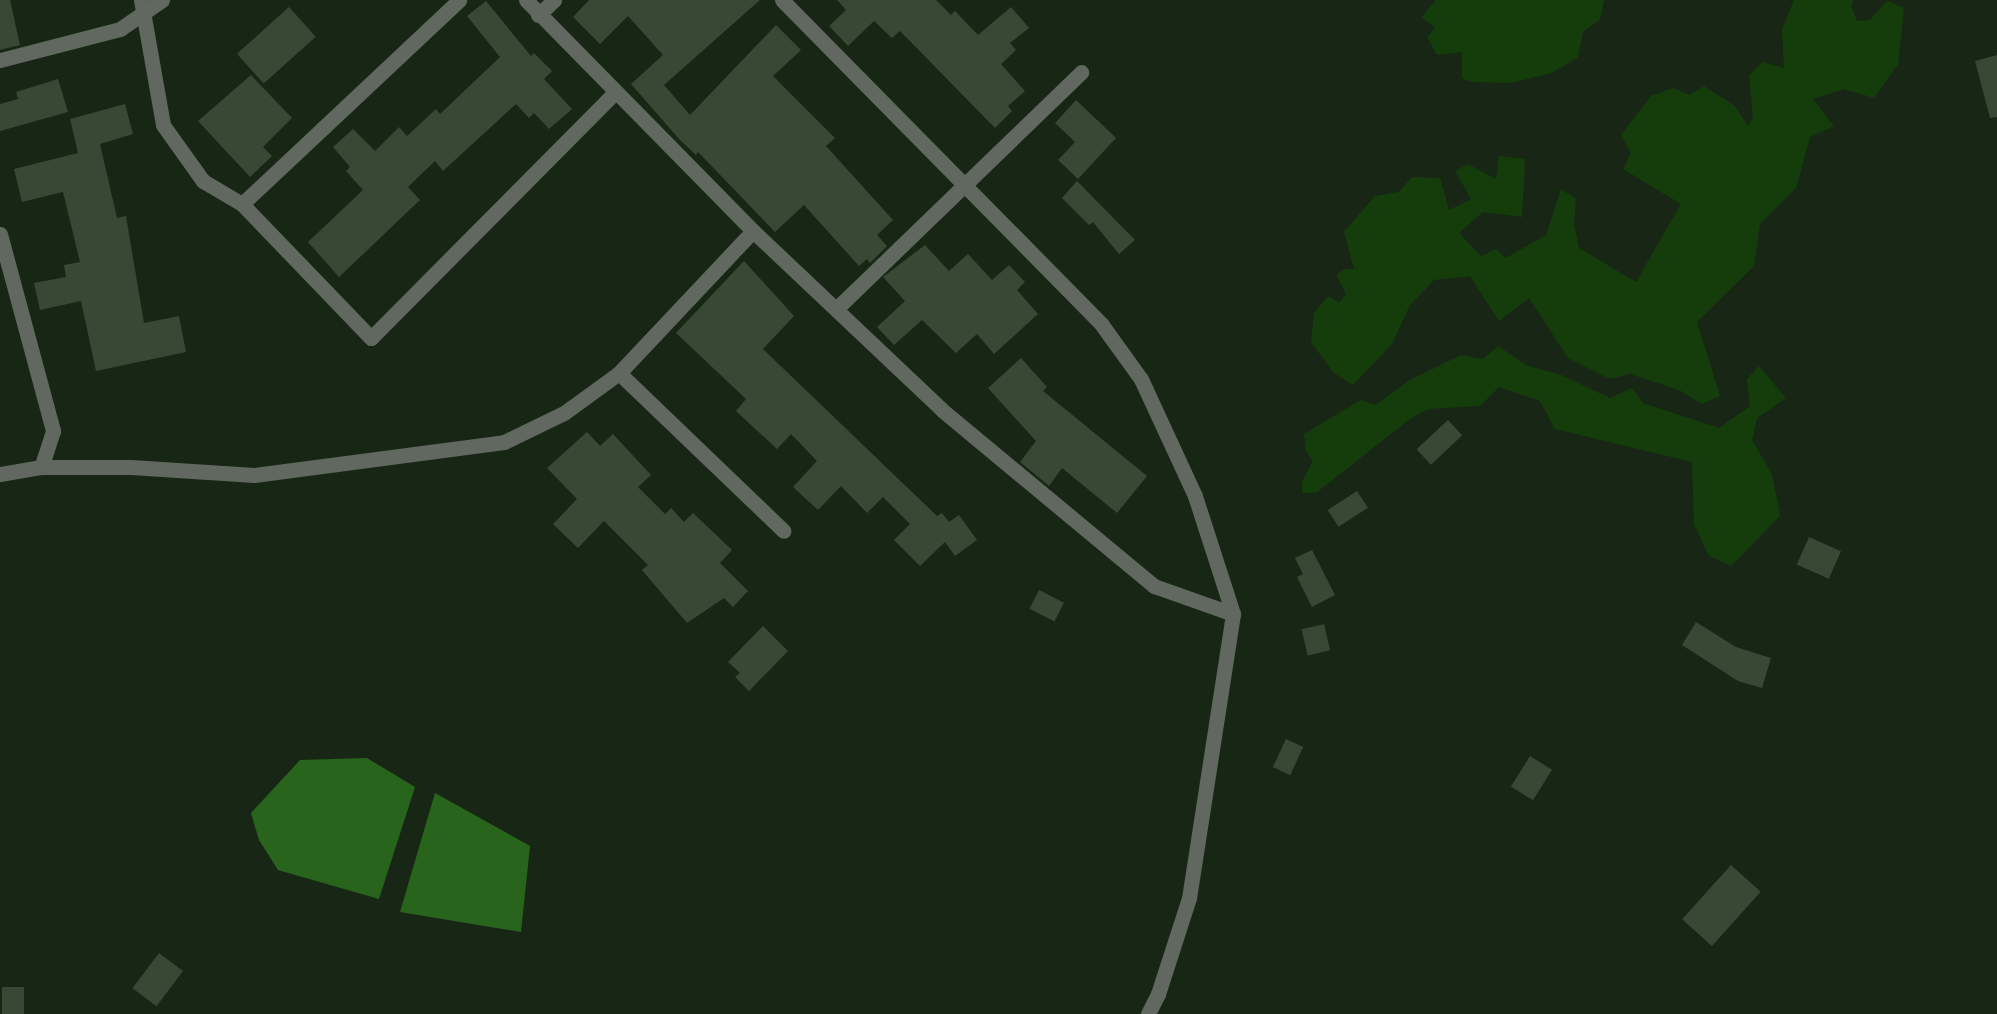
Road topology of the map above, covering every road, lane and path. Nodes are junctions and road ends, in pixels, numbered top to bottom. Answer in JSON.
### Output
{"nodes":[{"id":1,"x":162,"y":0,"type":"edge"},
{"id":2,"x":459,"y":0,"type":"edge"},
{"id":3,"x":526,"y":0,"type":"edge"},
{"id":4,"x":554,"y":0,"type":"edge"},
{"id":5,"x":782,"y":0,"type":"edge"},
{"id":6,"x":143,"y":6,"type":"edge"},
{"id":7,"x":538,"y":15,"type":"junction"},
{"id":8,"x":0,"y":60,"type":"edge"},
{"id":9,"x":1081,"y":72,"type":"dead end"},
{"id":10,"x":615,"y":92,"type":"junction"},
{"id":11,"x":963,"y":184,"type":"junction"},
{"id":12,"x":242,"y":204,"type":"junction"},
{"id":13,"x":753,"y":231,"type":"junction"},
{"id":14,"x":0,"y":234,"type":"edge"},
{"id":15,"x":836,"y":309,"type":"junction"},
{"id":16,"x":619,"y":373,"type":"junction"},
{"id":17,"x":42,"y":467,"type":"junction"},
{"id":18,"x":0,"y":474,"type":"edge"},
{"id":19,"x":784,"y":531,"type":"dead end"},
{"id":20,"x":1233,"y":614,"type":"junction"},
{"id":21,"x":1148,"y":1014,"type":"edge"}],
"edges":[{"from":1,"to":6,"type":"street"},
{"from":2,"to":12,"type":"street"},
{"from":3,"to":7,"type":"street"},
{"from":4,"to":7,"type":"street"},
{"from":5,"to":11,"type":"street"},
{"from":6,"to":8,"type":"street"},
{"from":6,"to":12,"type":"street"},
{"from":7,"to":10,"type":"street"},
{"from":9,"to":11,"type":"street"},
{"from":10,"to":12,"type":"street"},
{"from":10,"to":13,"type":"street"},
{"from":11,"to":15,"type":"street"},
{"from":11,"to":20,"type":"street"},
{"from":13,"to":15,"type":"street"},
{"from":13,"to":16,"type":"street"},
{"from":14,"to":17,"type":"street"},
{"from":15,"to":20,"type":"street"},
{"from":16,"to":17,"type":"street"},
{"from":16,"to":19,"type":"street"},
{"from":17,"to":18,"type":"street"},
{"from":20,"to":21,"type":"street"}]}
